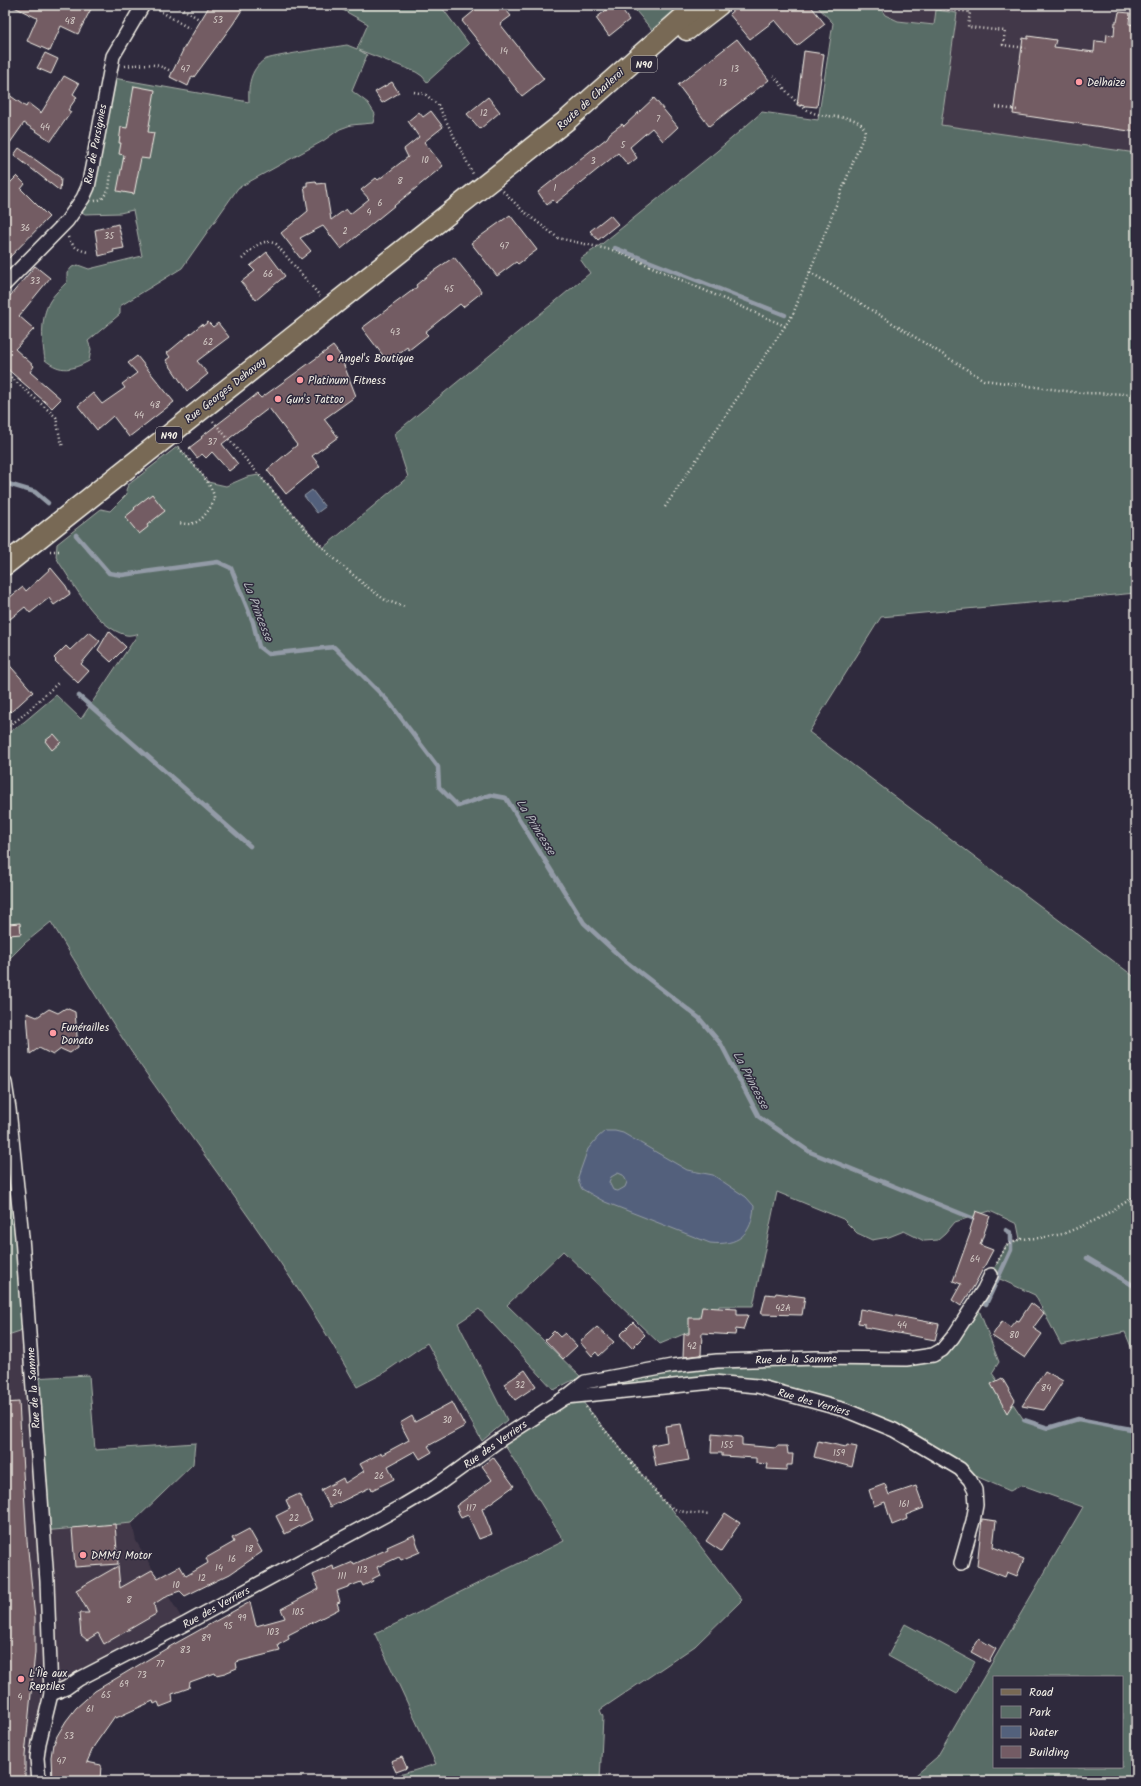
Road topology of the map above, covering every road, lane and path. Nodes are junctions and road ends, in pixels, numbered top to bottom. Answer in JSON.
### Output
{"nodes":[{"id":1,"x":143,"y":5,"type":"edge"},
{"id":2,"x":149,"y":5,"type":"edge"},
{"id":3,"x":176,"y":5,"type":"edge"},
{"id":4,"x":697,"y":5,"type":"edge"},
{"id":5,"x":719,"y":5,"type":"edge"},
{"id":6,"x":933,"y":5,"type":"edge"},
{"id":7,"x":199,"y":19,"type":"dead end"},
{"id":8,"x":192,"y":30,"type":"dead end"},
{"id":9,"x":1026,"y":48,"type":"dead end"},
{"id":10,"x":110,"y":67,"type":"junction"},
{"id":11,"x":172,"y":72,"type":"dead end"},
{"id":12,"x":774,"y":76,"type":"dead end"},
{"id":13,"x":414,"y":92,"type":"dead end"},
{"id":14,"x":996,"y":107,"type":"dead end"},
{"id":15,"x":1017,"y":110,"type":"dead end"},
{"id":16,"x":568,"y":120,"type":"junction"},
{"id":17,"x":500,"y":182,"type":"junction"},
{"id":18,"x":481,"y":188,"type":"junction"},
{"id":19,"x":67,"y":221,"type":"junction"},
{"id":20,"x":88,"y":252,"type":"dead end"},
{"id":21,"x":242,"y":259,"type":"dead end"},
{"id":22,"x":810,"y":272,"type":"junction"},
{"id":23,"x":5,"y":284,"type":"edge"},
{"id":24,"x":331,"y":307,"type":"junction"},
{"id":25,"x":785,"y":326,"type":"junction"},
{"id":26,"x":5,"y":372,"type":"edge"},
{"id":27,"x":1136,"y":394,"type":"edge"},
{"id":28,"x":203,"y":408,"type":"junction"},
{"id":29,"x":168,"y":435,"type":"junction"},
{"id":30,"x":63,"y":447,"type":"dead end"},
{"id":31,"x":665,"y":507,"type":"dead end"},
{"id":32,"x":179,"y":523,"type":"dead end"},
{"id":33,"x":5,"y":564,"type":"edge"},
{"id":34,"x":405,"y":608,"type":"dead end"},
{"id":35,"x":58,"y":683,"type":"dead end"},
{"id":36,"x":5,"y":728,"type":"edge"},
{"id":37,"x":5,"y":1083,"type":"edge"},
{"id":38,"x":1136,"y":1196,"type":"edge"},
{"id":39,"x":991,"y":1275,"type":"joint"},
{"id":40,"x":572,"y":1396,"type":"junction"},
{"id":41,"x":710,"y":1514,"type":"dead end"},
{"id":42,"x":961,"y":1563,"type":"dead end"},
{"id":43,"x":51,"y":1694,"type":"junction"},
{"id":44,"x":39,"y":1781,"type":"edge"}],
"edges":[{"from":1,"to":10,"type":"street","name":"Rue de Parsignies"},
{"from":2,"to":8,"type":"path"},
{"from":3,"to":7,"type":"path"},
{"from":4,"to":16,"type":"main road","name":"Route de Charleroi","number":"N90"},
{"from":5,"to":16,"type":"main road","number":"N90"},
{"from":6,"to":9,"type":"path"},
{"from":10,"to":11,"type":"path"},
{"from":10,"to":19,"type":"street","name":"Rue de Parsignies"},
{"from":12,"to":22,"type":"path"},
{"from":13,"to":18,"type":"path"},
{"from":14,"to":15,"type":"path"},
{"from":16,"to":17,"type":"main road","name":"Route de Charleroi","number":"N90"},
{"from":17,"to":18,"type":"main road","number":"N90"},
{"from":17,"to":25,"type":"path"},
{"from":18,"to":24,"type":"main road","number":"N90"},
{"from":19,"to":20,"type":"path"},
{"from":19,"to":23,"type":"street","name":"Rue de Parsignies"},
{"from":21,"to":24,"type":"path"},
{"from":22,"to":25,"type":"path"},
{"from":22,"to":27,"type":"path"},
{"from":24,"to":28,"type":"main road","name":"Rue Georges Dehavay","number":"N90"},
{"from":25,"to":31,"type":"path"},
{"from":26,"to":30,"type":"path"},
{"from":28,"to":29,"type":"main road","name":"Rue Georges Dehavay","number":"N90"},
{"from":28,"to":34,"type":"path"},
{"from":29,"to":32,"type":"path"},
{"from":29,"to":33,"type":"main road","name":"Rue Georges Dehavay","number":"N90"},
{"from":35,"to":36,"type":"path"},
{"from":37,"to":43,"type":"street","name":"Rue de la Samme"},
{"from":38,"to":39,"type":"path"},
{"from":39,"to":40,"type":"street","name":"Rue de la Samme"},
{"from":40,"to":41,"type":"path"},
{"from":40,"to":42,"type":"street","name":"Rue des Verriers"},
{"from":40,"to":43,"type":"street","name":"Rue des Verriers"},
{"from":43,"to":44,"type":"street"}]}
